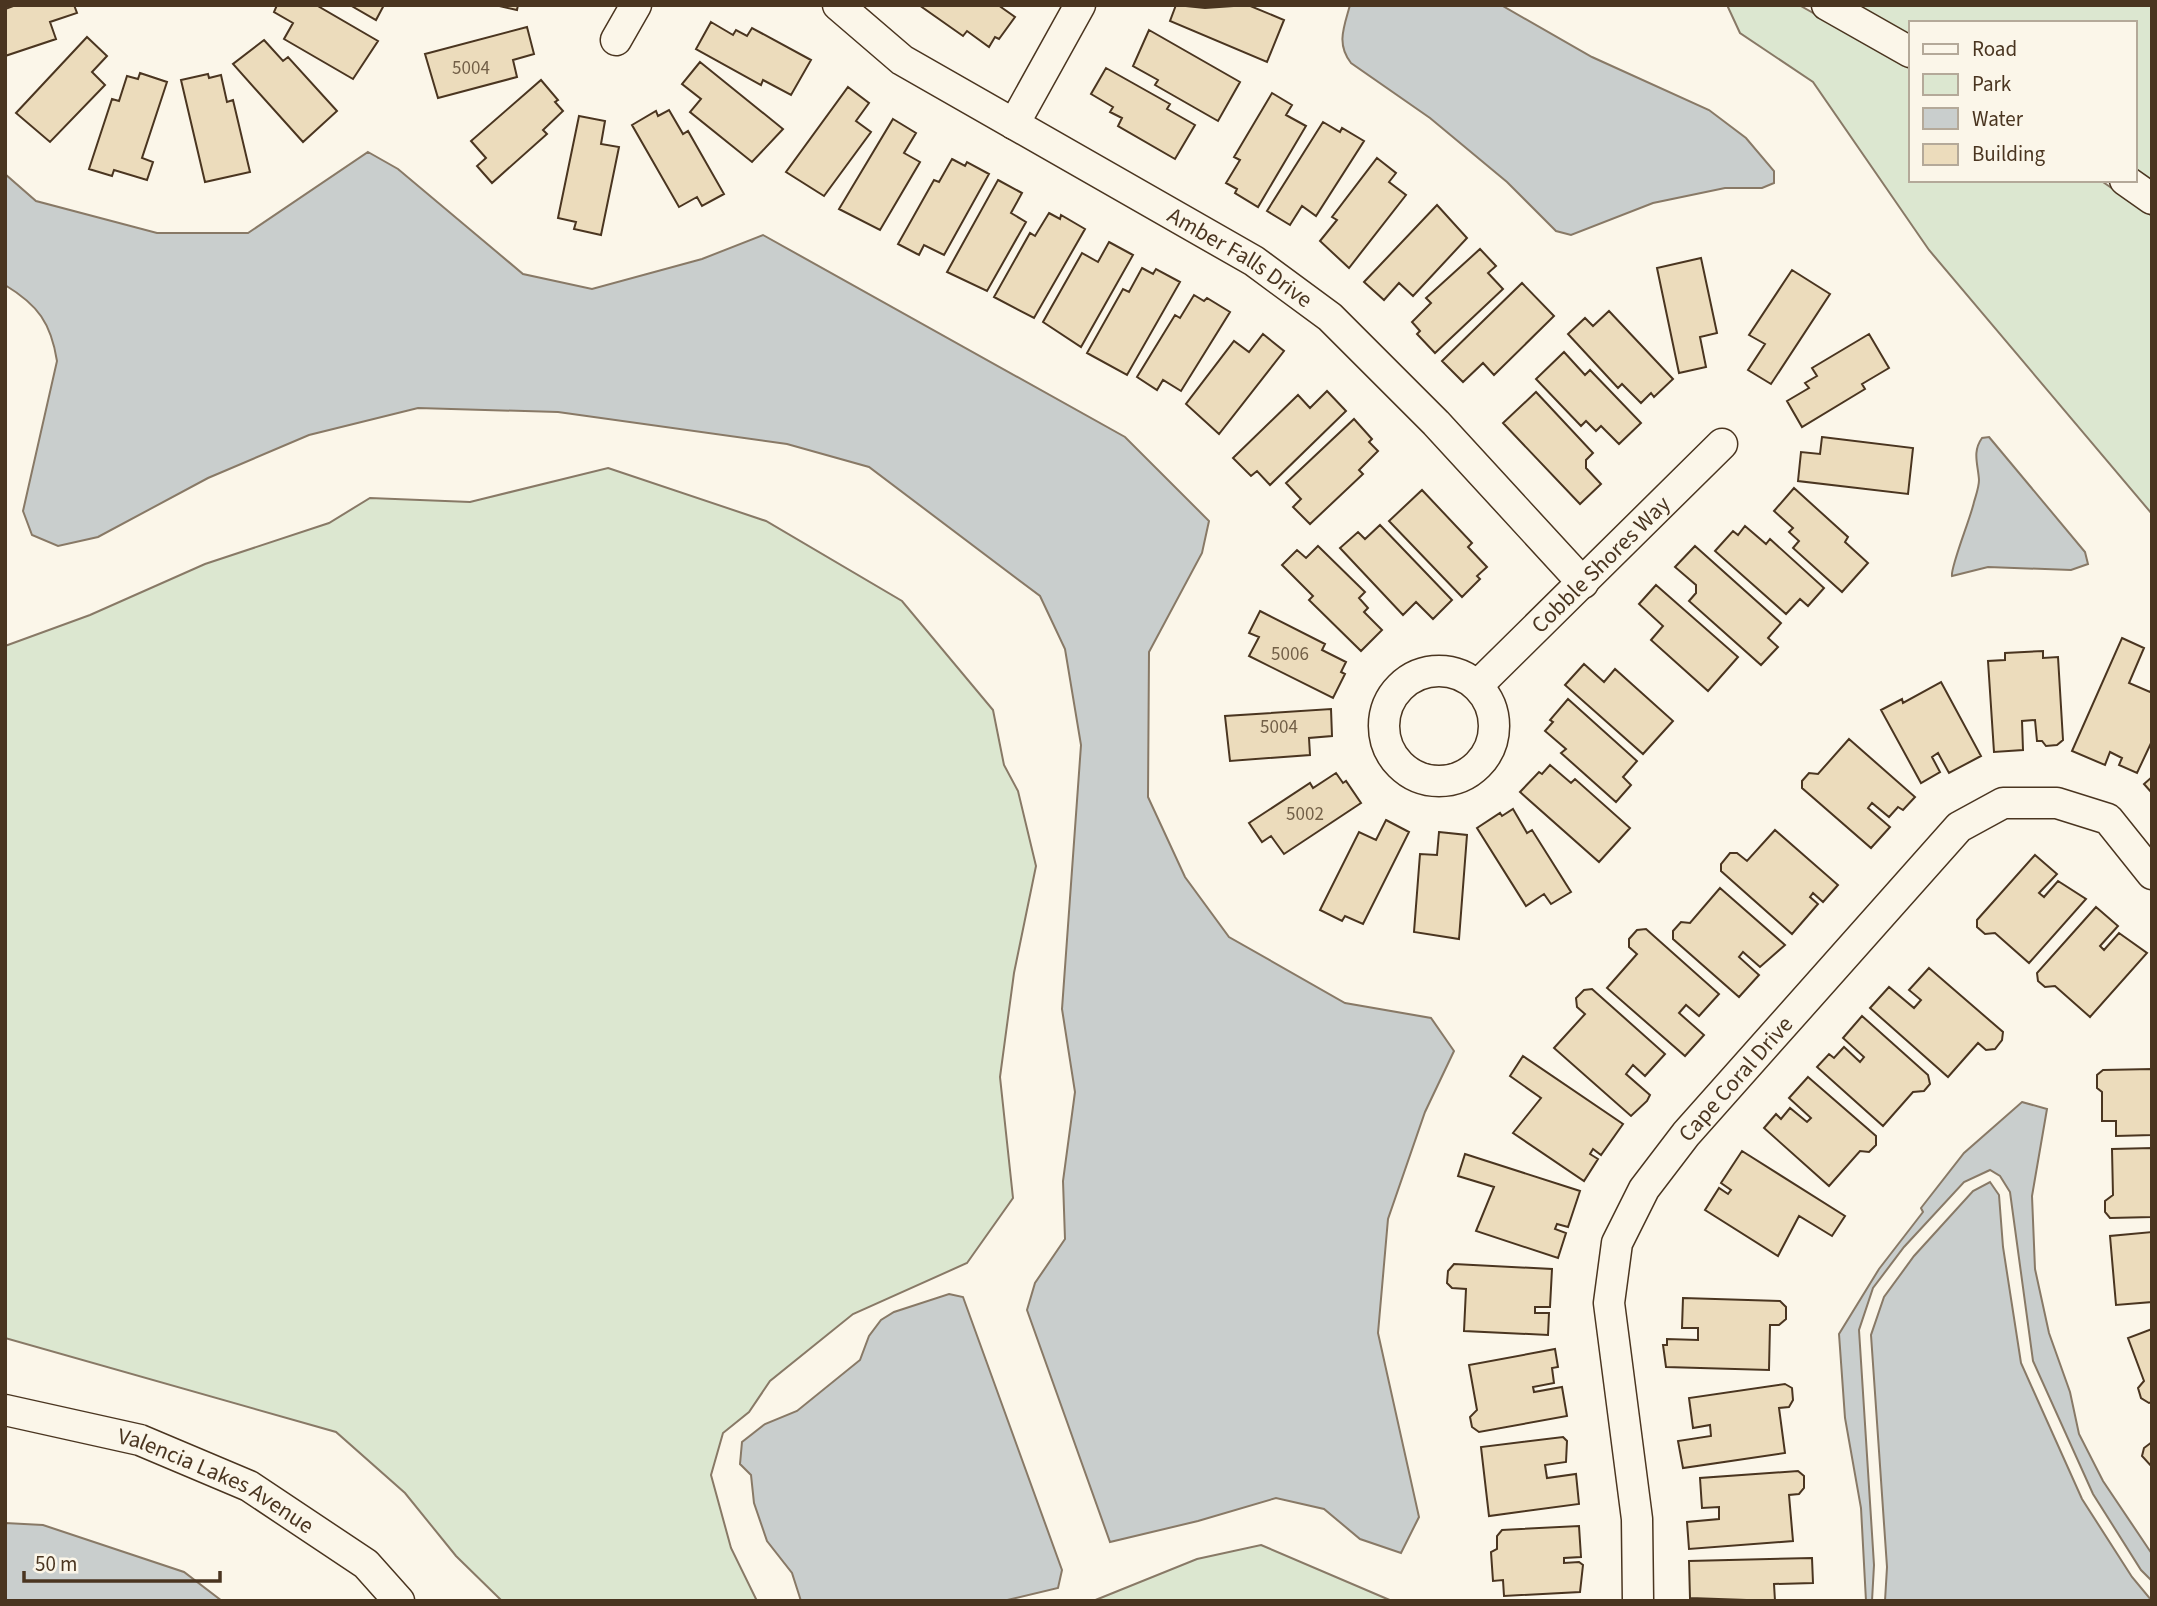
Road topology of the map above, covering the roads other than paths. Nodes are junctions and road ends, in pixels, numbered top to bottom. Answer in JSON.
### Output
{"nodes":[{"id":1,"x":636,"y":5,"type":"edge"},
{"id":2,"x":838,"y":5,"type":"edge"},
{"id":3,"x":1080,"y":5,"type":"edge"},
{"id":4,"x":1827,"y":5,"type":"edge"},
{"id":5,"x":616,"y":40,"type":"dead end"},
{"id":6,"x":1909,"y":51,"type":"edge"},
{"id":7,"x":1014,"y":124,"type":"junction"},
{"id":8,"x":2128,"y":182,"type":"edge"},
{"id":9,"x":2152,"y":199,"type":"edge"},
{"id":10,"x":1722,"y":444,"type":"dead end"},
{"id":11,"x":1583,"y":583,"type":"junction"},
{"id":12,"x":1478,"y":685,"type":"dead end"},
{"id":13,"x":2152,"y":874,"type":"edge"},
{"id":14,"x":5,"y":1410,"type":"edge"},
{"id":15,"x":399,"y":1601,"type":"edge"},
{"id":16,"x":1638,"y":1601,"type":"edge"}],
"edges":[{"from":1,"to":5,"type":"street"},
{"from":2,"to":7,"type":"street","name":"Amber Falls Drive"},
{"from":3,"to":7,"type":"street"},
{"from":4,"to":6,"type":"street"},
{"from":7,"to":11,"type":"street","name":"Amber Falls Drive"},
{"from":8,"to":9,"type":"street"},
{"from":10,"to":11,"type":"street","name":"Cobble Shores Way"},
{"from":11,"to":12,"type":"street","name":"Cobble Shores Way"},
{"from":13,"to":16,"type":"street","name":"Cape Coral Drive"},
{"from":14,"to":15,"type":"street","name":"Valencia Lakes Avenue"}]}
